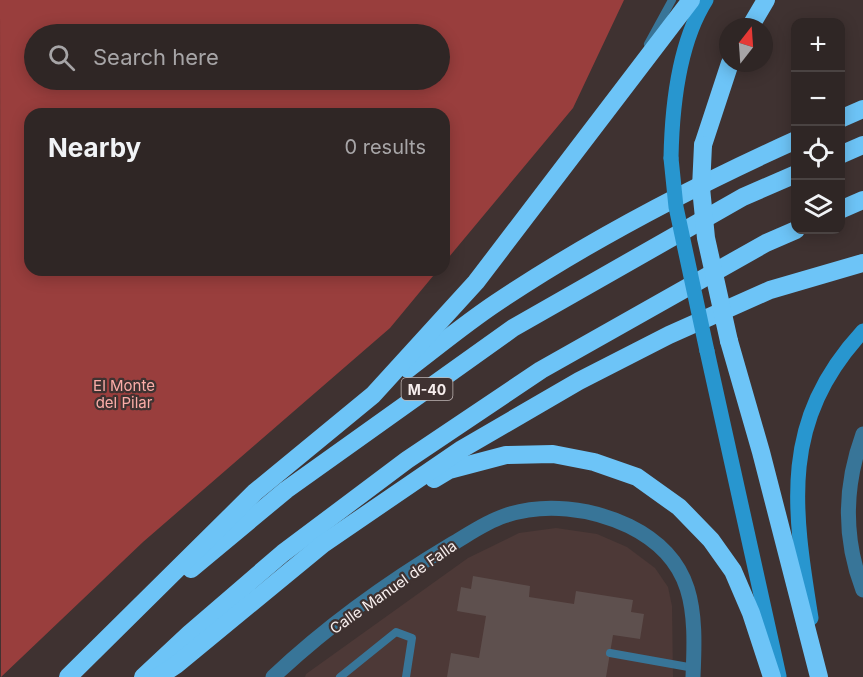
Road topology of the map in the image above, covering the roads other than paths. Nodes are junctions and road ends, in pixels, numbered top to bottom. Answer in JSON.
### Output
{"nodes":[{"id":1,"x":672,"y":0,"type":"edge"},
{"id":2,"x":691,"y":0,"type":"edge"},
{"id":3,"x":706,"y":0,"type":"edge"},
{"id":4,"x":766,"y":0,"type":"edge"},
{"id":5,"x":755,"y":18,"type":"edge"},
{"id":6,"x":725,"y":72,"type":"edge"},
{"id":7,"x":626,"y":84,"type":"junction"},
{"id":8,"x":863,"y":109,"type":"edge"},
{"id":9,"x":845,"y":117,"type":"edge"},
{"id":10,"x":791,"y":142,"type":"edge"},
{"id":11,"x":863,"y":145,"type":"edge"},
{"id":12,"x":845,"y":153,"type":"edge"},
{"id":13,"x":791,"y":176,"type":"edge"},
{"id":14,"x":863,"y":200,"type":"edge"},
{"id":15,"x":845,"y":208,"type":"edge"},
{"id":16,"x":791,"y":232,"type":"edge"},
{"id":17,"x":863,"y":263,"type":"edge"},
{"id":18,"x":863,"y":331,"type":"edge"},
{"id":19,"x":373,"y":395,"type":"junction"},
{"id":20,"x":863,"y":434,"type":"edge"},
{"id":21,"x":323,"y":544,"type":"junction"},
{"id":22,"x":863,"y":590,"type":"edge"},
{"id":23,"x":92,"y":653,"type":"junction"},
{"id":24,"x":610,"y":653,"type":"dead end"},
{"id":25,"x":694,"y":672,"type":"edge"},
{"id":26,"x":279,"y":674,"type":"edge"},
{"id":27,"x":68,"y":677,"type":"edge"},
{"id":28,"x":143,"y":677,"type":"edge"},
{"id":29,"x":158,"y":677,"type":"edge"},
{"id":30,"x":340,"y":677,"type":"edge"},
{"id":31,"x":406,"y":677,"type":"edge"},
{"id":32,"x":772,"y":677,"type":"edge"},
{"id":33,"x":779,"y":677,"type":"edge"},
{"id":34,"x":820,"y":677,"type":"edge"}],
"edges":[{"from":1,"to":7,"type":"lane"},
{"from":2,"to":7,"type":"highway"},
{"from":3,"to":33,"type":"main road","bridge":true},
{"from":4,"to":5,"type":"highway"},
{"from":6,"to":34,"type":"highway","bridge":true},
{"from":7,"to":19,"type":"highway"},
{"from":8,"to":9,"type":"highway"},
{"from":10,"to":19,"type":"highway"},
{"from":11,"to":12,"type":"highway"},
{"from":13,"to":23,"type":"highway","number":"M-40"},
{"from":14,"to":15,"type":"highway"},
{"from":16,"to":28,"type":"highway"},
{"from":17,"to":21,"type":"highway"},
{"from":18,"to":34,"type":"main road"},
{"from":19,"to":23,"type":"highway"},
{"from":20,"to":22,"type":"street"},
{"from":21,"to":29,"type":"highway"},
{"from":21,"to":32,"type":"highway"},
{"from":23,"to":27,"type":"highway","number":"M-40"},
{"from":24,"to":25,"type":"lane"},
{"from":25,"to":26,"type":"street","name":"Calle Manuel de Falla"},
{"from":30,"to":31,"type":"lane"}]}
